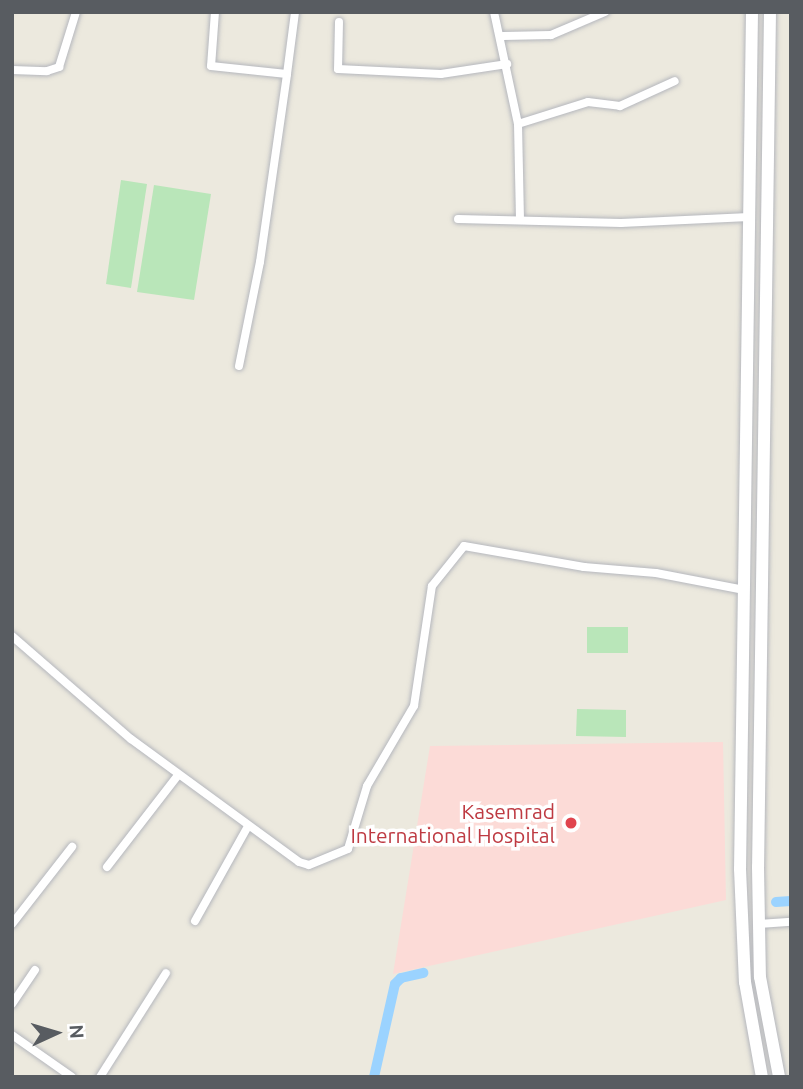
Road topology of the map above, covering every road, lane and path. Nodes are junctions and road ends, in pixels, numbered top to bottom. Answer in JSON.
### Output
{"nodes":[{"id":1,"x":76,"y":12,"type":"edge"},
{"id":2,"x":215,"y":12,"type":"edge"},
{"id":3,"x":295,"y":12,"type":"edge"},
{"id":4,"x":494,"y":12,"type":"edge"},
{"id":5,"x":605,"y":12,"type":"edge"},
{"id":6,"x":752,"y":12,"type":"edge"},
{"id":7,"x":769,"y":12,"type":"edge"},
{"id":8,"x":338,"y":22,"type":"dead end"},
{"id":9,"x":503,"y":36,"type":"junction"},
{"id":10,"x":507,"y":64,"type":"junction"},
{"id":11,"x":12,"y":70,"type":"edge"},
{"id":12,"x":288,"y":74,"type":"junction"},
{"id":13,"x":675,"y":81,"type":"dead end"},
{"id":14,"x":518,"y":124,"type":"junction"},
{"id":15,"x":749,"y":217,"type":"junction"},
{"id":16,"x":458,"y":219,"type":"dead end"},
{"id":17,"x":520,"y":220,"type":"junction"},
{"id":18,"x":239,"y":366,"type":"dead end"},
{"id":19,"x":744,"y":590,"type":"junction"},
{"id":20,"x":12,"y":636,"type":"edge"},
{"id":21,"x":742,"y":764,"type":"junction"},
{"id":22,"x":759,"y":764,"type":"junction"},
{"id":23,"x":178,"y":775,"type":"junction"},
{"id":24,"x":248,"y":826,"type":"junction"},
{"id":25,"x":72,"y":847,"type":"dead end"},
{"id":26,"x":107,"y":867,"type":"dead end"},
{"id":27,"x":195,"y":921,"type":"dead end"},
{"id":28,"x":791,"y":922,"type":"edge"},
{"id":29,"x":12,"y":924,"type":"edge"},
{"id":30,"x":759,"y":924,"type":"junction"},
{"id":31,"x":35,"y":970,"type":"dead end"},
{"id":32,"x":166,"y":973,"type":"dead end"},
{"id":33,"x":12,"y":1004,"type":"edge"},
{"id":34,"x":12,"y":1035,"type":"edge"},
{"id":35,"x":57,"y":1073,"type":"edge"},
{"id":36,"x":72,"y":1077,"type":"edge"},
{"id":37,"x":100,"y":1077,"type":"edge"},
{"id":38,"x":762,"y":1077,"type":"edge"},
{"id":39,"x":779,"y":1077,"type":"edge"}],
"edges":[{"from":1,"to":11,"type":"street"},
{"from":2,"to":12,"type":"street"},
{"from":3,"to":12,"type":"street"},
{"from":4,"to":9,"type":"street"},
{"from":5,"to":9,"type":"street"},
{"from":6,"to":15,"type":"street"},
{"from":7,"to":22,"type":"street"},
{"from":8,"to":10,"type":"street"},
{"from":9,"to":10,"type":"street"},
{"from":10,"to":14,"type":"street"},
{"from":12,"to":18,"type":"street"},
{"from":13,"to":14,"type":"street"},
{"from":14,"to":17,"type":"street"},
{"from":15,"to":17,"type":"street"},
{"from":15,"to":19,"type":"street"},
{"from":16,"to":17,"type":"street"},
{"from":19,"to":21,"type":"street"},
{"from":19,"to":24,"type":"street"},
{"from":20,"to":23,"type":"street"},
{"from":21,"to":22,"type":"street"},
{"from":21,"to":38,"type":"street"},
{"from":22,"to":30,"type":"street"},
{"from":23,"to":24,"type":"street"},
{"from":23,"to":26,"type":"street"},
{"from":24,"to":27,"type":"street"},
{"from":25,"to":29,"type":"street"},
{"from":28,"to":30,"type":"street"},
{"from":30,"to":39,"type":"street"},
{"from":31,"to":33,"type":"street"},
{"from":32,"to":37,"type":"street"},
{"from":34,"to":35,"type":"street"},
{"from":35,"to":36,"type":"street"}]}
